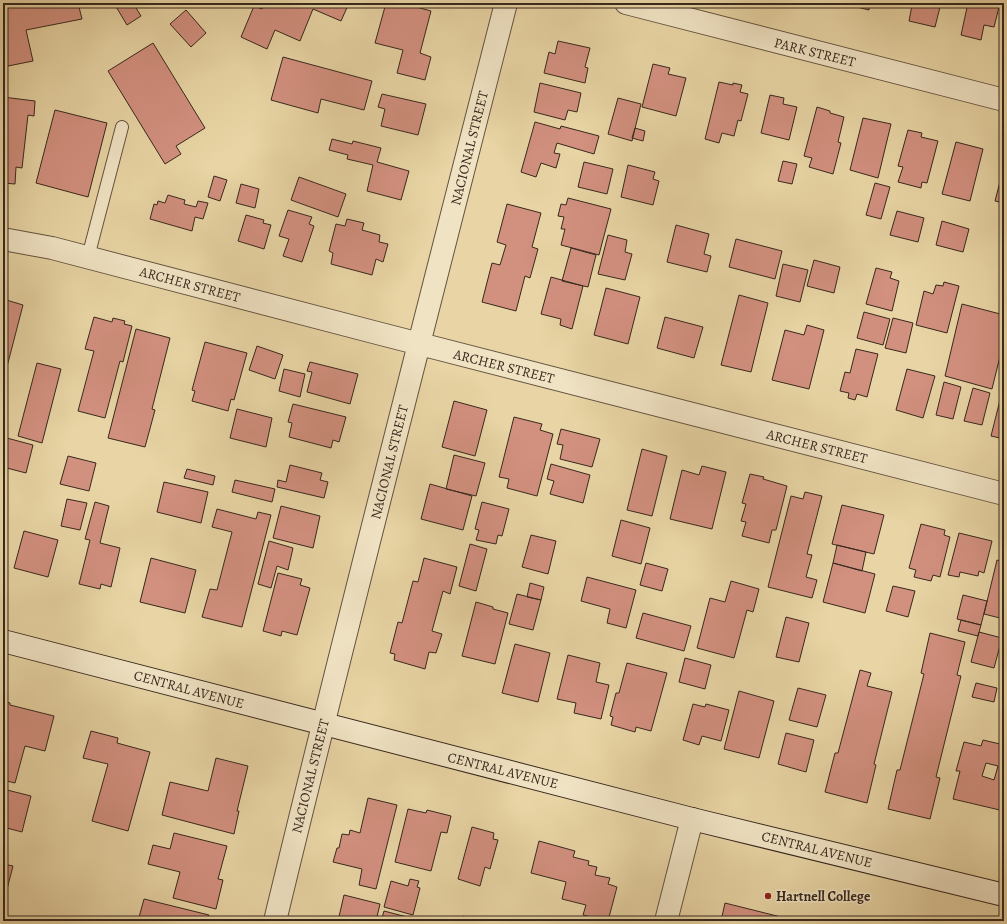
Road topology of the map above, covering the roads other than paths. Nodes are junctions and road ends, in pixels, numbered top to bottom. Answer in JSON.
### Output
{"nodes":[{"id":1,"x":506,"y":3,"type":"edge"},
{"id":2,"x":626,"y":3,"type":"edge"},
{"id":3,"x":1004,"y":100,"type":"edge"},
{"id":4,"x":122,"y":127,"type":"dead end"},
{"id":5,"x":3,"y":239,"type":"edge"},
{"id":6,"x":88,"y":258,"type":"junction"},
{"id":7,"x":418,"y":344,"type":"junction"},
{"id":8,"x":1004,"y":494,"type":"edge"},
{"id":9,"x":3,"y":641,"type":"edge"},
{"id":10,"x":323,"y":724,"type":"junction"},
{"id":11,"x":692,"y":819,"type":"junction"},
{"id":12,"x":1004,"y":896,"type":"edge"},
{"id":13,"x":275,"y":921,"type":"edge"},
{"id":14,"x":666,"y":921,"type":"edge"}],
"edges":[{"from":1,"to":7,"type":"street","name":"NACIONAL STREET"},
{"from":2,"to":3,"type":"street","name":"PARK STREET"},
{"from":4,"to":6,"type":"lane"},
{"from":5,"to":6,"type":"street","name":"ARCHER STREET"},
{"from":6,"to":7,"type":"street","name":"ARCHER STREET"},
{"from":7,"to":8,"type":"street","name":"ARCHER STREET"},
{"from":7,"to":10,"type":"street","name":"NACIONAL STREET"},
{"from":9,"to":10,"type":"street","name":"CENTRAL AVENUE"},
{"from":10,"to":11,"type":"street","name":"CENTRAL AVENUE"},
{"from":10,"to":13,"type":"street","name":"NACIONAL STREET"},
{"from":11,"to":12,"type":"street","name":"CENTRAL AVENUE"},
{"from":11,"to":14,"type":"street"}]}
